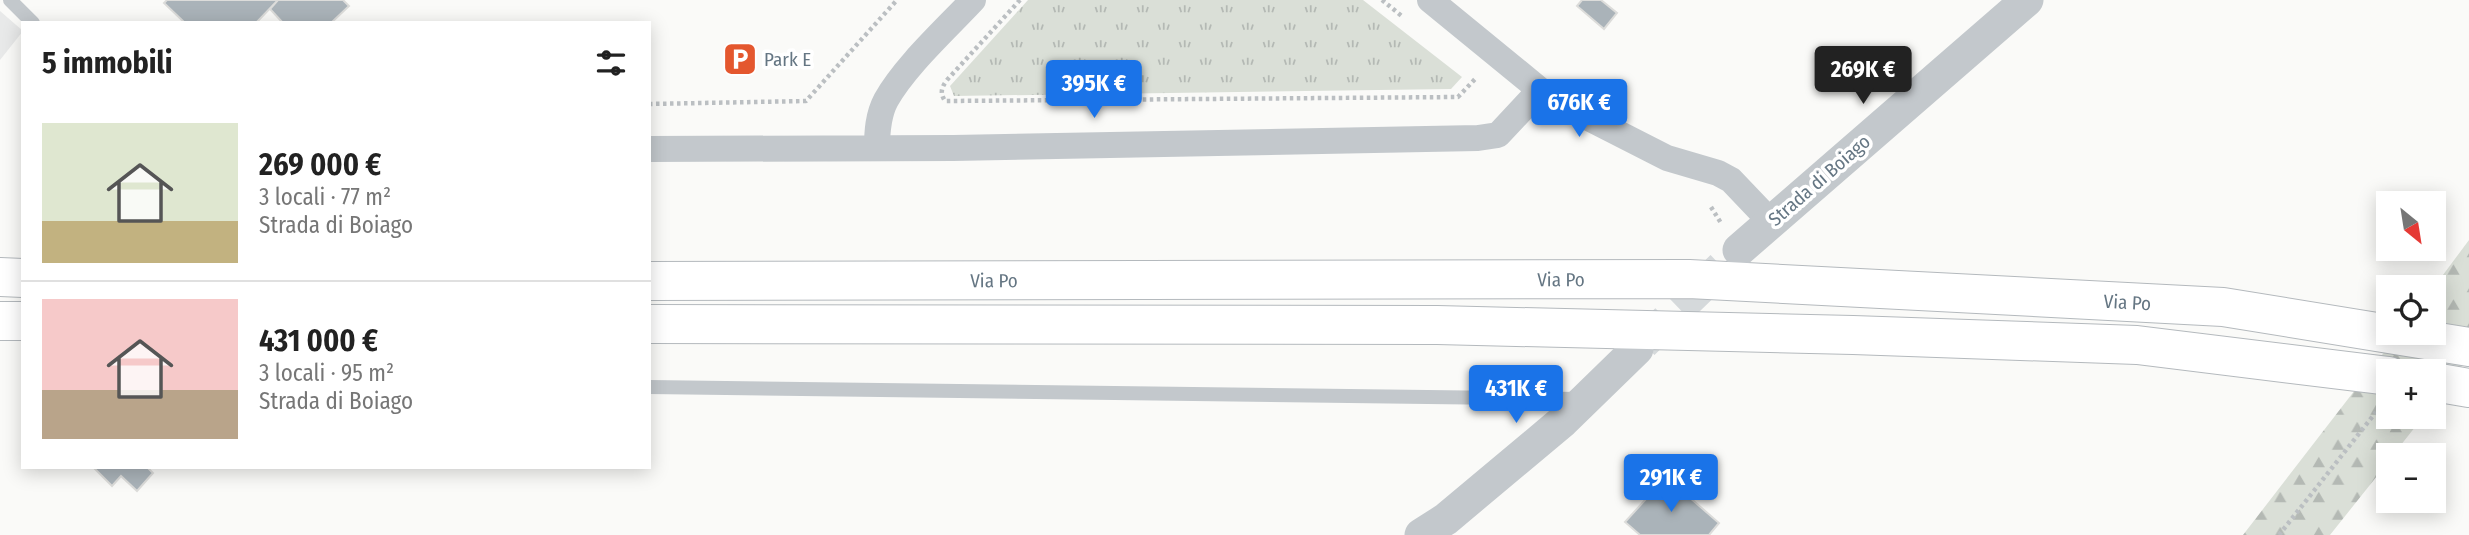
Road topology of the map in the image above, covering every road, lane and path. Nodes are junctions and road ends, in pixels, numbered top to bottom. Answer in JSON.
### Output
{"nodes":[{"id":1,"x":10,"y":0,"type":"edge"},
{"id":2,"x":897,"y":0,"type":"edge"},
{"id":3,"x":973,"y":0,"type":"edge"},
{"id":4,"x":1020,"y":0,"type":"edge"},
{"id":5,"x":1430,"y":0,"type":"edge"},
{"id":6,"x":2027,"y":0,"type":"edge"},
{"id":7,"x":31,"y":21,"type":"edge"},
{"id":8,"x":1477,"y":77,"type":"dead end"},
{"id":9,"x":1540,"y":90,"type":"junction"},
{"id":10,"x":651,"y":104,"type":"edge"},
{"id":11,"x":877,"y":148,"type":"junction"},
{"id":12,"x":651,"y":149,"type":"edge"},
{"id":13,"x":1771,"y":222,"type":"junction"},
{"id":14,"x":1740,"y":250,"type":"tunnel mouth"},
{"id":15,"x":0,"y":277,"type":"edge"},
{"id":16,"x":21,"y":278,"type":"edge"},
{"id":17,"x":651,"y":281,"type":"edge"},
{"id":18,"x":0,"y":321,"type":"edge"},
{"id":19,"x":21,"y":321,"type":"edge"},
{"id":20,"x":651,"y":324,"type":"edge"},
{"id":21,"x":2469,"y":347,"type":"edge"},
{"id":22,"x":1637,"y":349,"type":"tunnel mouth"},
{"id":23,"x":2446,"y":384,"type":"edge"},
{"id":24,"x":651,"y":387,"type":"edge"},
{"id":25,"x":2469,"y":388,"type":"edge"},
{"id":26,"x":2376,"y":390,"type":"edge"},
{"id":27,"x":1585,"y":399,"type":"junction"},
{"id":28,"x":2376,"y":403,"type":"edge"},
{"id":29,"x":1421,"y":535,"type":"edge"},
{"id":30,"x":2279,"y":535,"type":"edge"}],
"edges":[{"from":1,"to":7,"type":"lane"},
{"from":2,"to":10,"type":"path"},
{"from":3,"to":11,"type":"street"},
{"from":4,"to":8,"type":"path"},
{"from":5,"to":9,"type":"street"},
{"from":6,"to":13,"type":"street","name":"Strada di Boiago"},
{"from":9,"to":11,"type":"street"},
{"from":9,"to":13,"type":"street"},
{"from":11,"to":12,"type":"street"},
{"from":13,"to":14,"type":"street","name":"Strada di Boiago"},
{"from":15,"to":16,"type":"highway"},
{"from":17,"to":21,"type":"highway","name":"Via Po"},
{"from":18,"to":19,"type":"highway"},
{"from":20,"to":26,"type":"highway"},
{"from":22,"to":27,"type":"street"},
{"from":23,"to":25,"type":"highway"},
{"from":24,"to":27,"type":"lane"},
{"from":27,"to":29,"type":"street"},
{"from":28,"to":30,"type":"path"}]}
